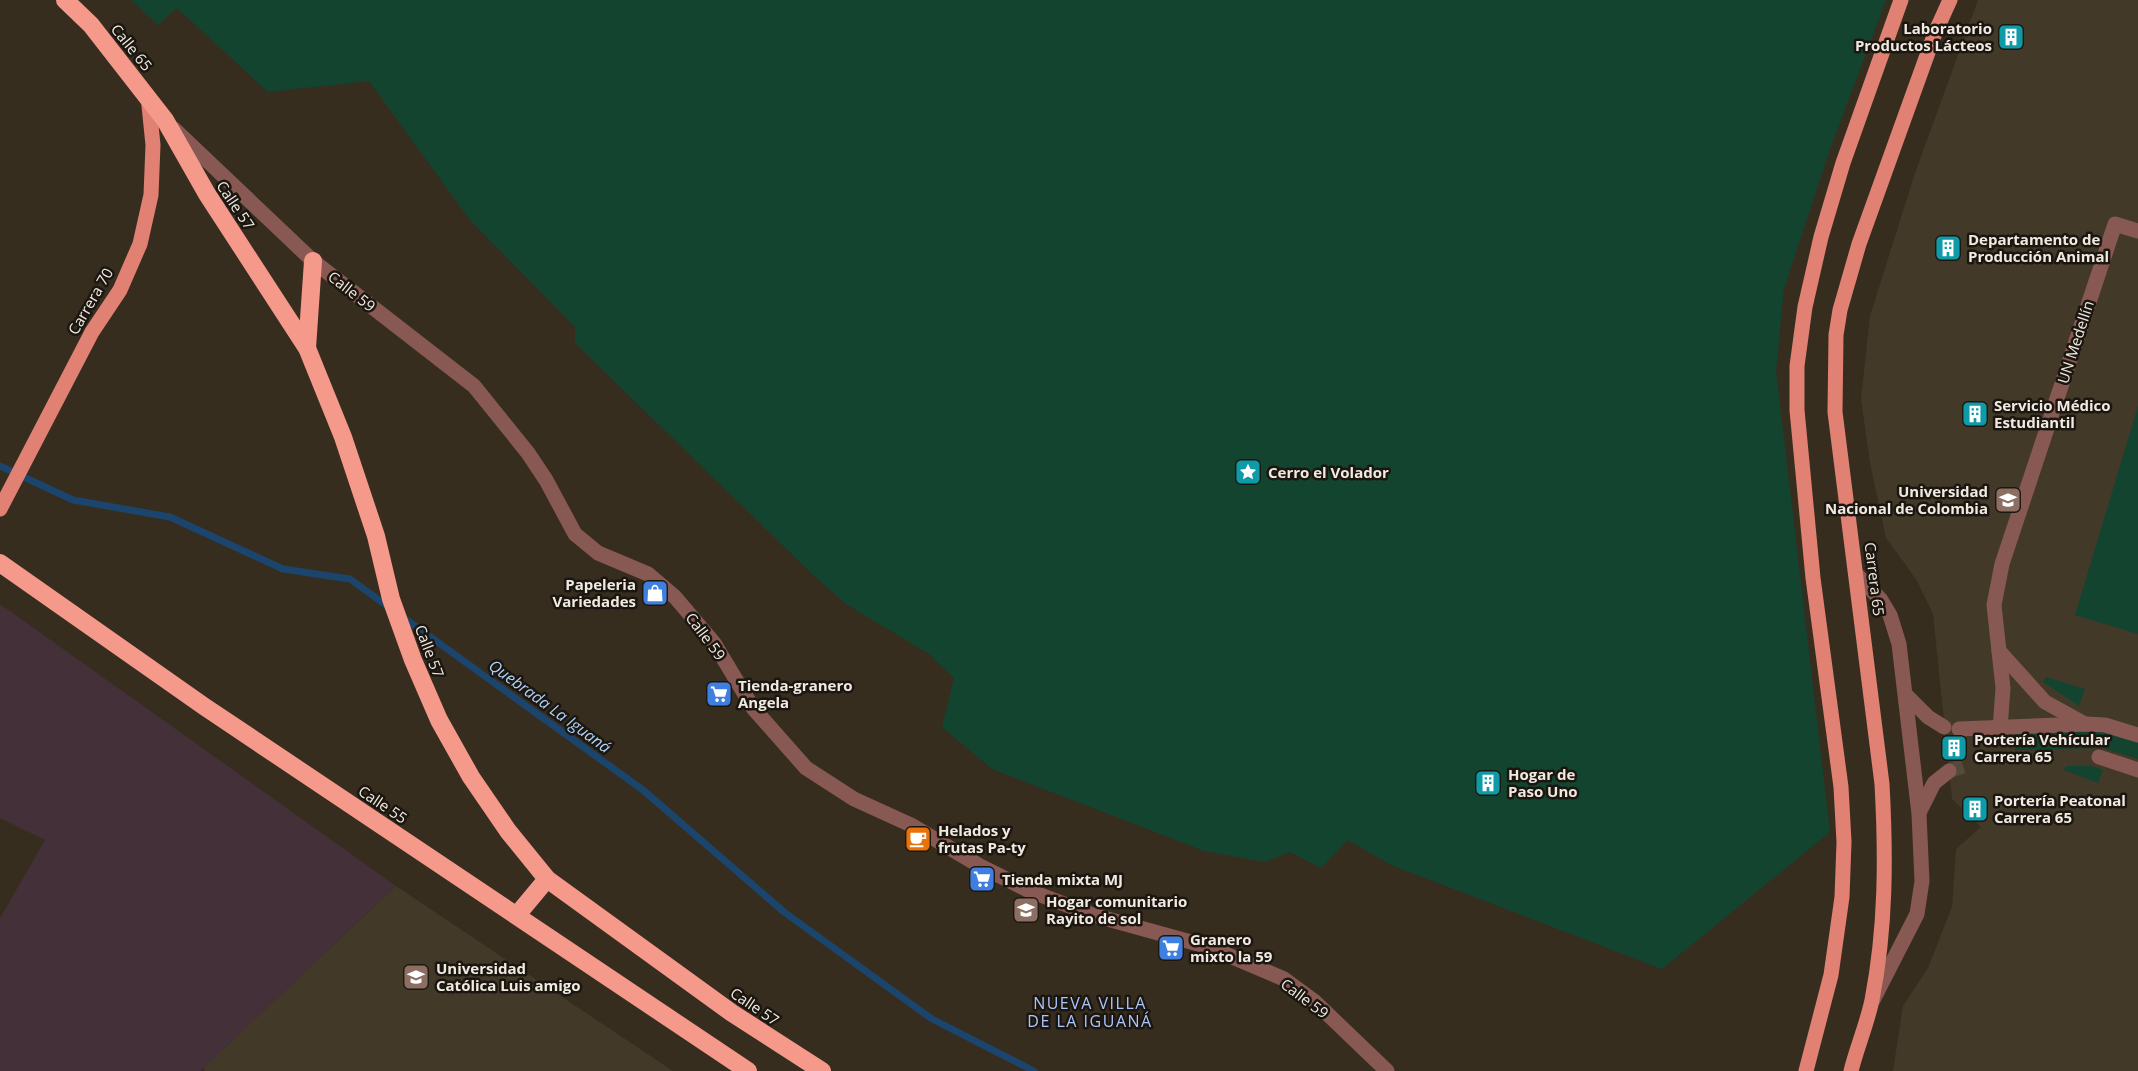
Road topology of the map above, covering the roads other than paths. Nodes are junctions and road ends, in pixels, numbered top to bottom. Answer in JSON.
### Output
{"nodes":[{"id":1,"x":65,"y":0,"type":"edge"},
{"id":2,"x":1901,"y":0,"type":"edge"},
{"id":3,"x":1950,"y":0,"type":"edge"},
{"id":4,"x":147,"y":96,"type":"junction"},
{"id":5,"x":165,"y":120,"type":"junction"},
{"id":6,"x":2138,"y":231,"type":"edge"},
{"id":7,"x":313,"y":261,"type":"junction"},
{"id":8,"x":307,"y":348,"type":"junction"},
{"id":9,"x":0,"y":509,"type":"edge"},
{"id":10,"x":0,"y":563,"type":"edge"},
{"id":11,"x":1857,"y":575,"type":"junction"},
{"id":12,"x":1999,"y":651,"type":"junction"},
{"id":13,"x":1906,"y":695,"type":"junction"},
{"id":14,"x":2086,"y":724,"type":"junction"},
{"id":15,"x":2000,"y":729,"type":"junction"},
{"id":16,"x":2138,"y":735,"type":"edge"},
{"id":17,"x":2099,"y":757,"type":"dead end"},
{"id":18,"x":2138,"y":770,"type":"edge"},
{"id":19,"x":1949,"y":771,"type":"tunnel mouth"},
{"id":20,"x":1919,"y":814,"type":"junction"},
{"id":21,"x":547,"y":879,"type":"junction"},
{"id":22,"x":517,"y":915,"type":"junction"},
{"id":23,"x":1872,"y":1003,"type":"junction"},
{"id":24,"x":737,"y":1068,"type":"edge"},
{"id":25,"x":822,"y":1071,"type":"edge"},
{"id":26,"x":1386,"y":1071,"type":"edge"},
{"id":27,"x":1806,"y":1071,"type":"edge"},
{"id":28,"x":1851,"y":1071,"type":"edge"}],
"edges":[{"from":1,"to":4,"type":"highway","name":"Calle 65"},
{"from":2,"to":27,"type":"main road"},
{"from":3,"to":11,"type":"main road","name":"Carrera 65"},
{"from":4,"to":5,"type":"highway","name":"Calle 65"},
{"from":4,"to":9,"type":"main road","name":"Carrera 70"},
{"from":5,"to":7,"type":"street","name":"Calle 59"},
{"from":5,"to":8,"type":"highway","name":"Calle 57"},
{"from":6,"to":12,"type":"street","name":"UN Medellín"},
{"from":7,"to":8,"type":"highway"},
{"from":7,"to":26,"type":"street","name":"Calle 59"},
{"from":8,"to":21,"type":"highway","name":"Calle 57"},
{"from":10,"to":22,"type":"highway","name":"Calle 55"},
{"from":11,"to":13,"type":"street"},
{"from":11,"to":23,"type":"main road","name":"Carrera 65"},
{"from":12,"to":14,"type":"street"},
{"from":12,"to":15,"type":"street"},
{"from":13,"to":15,"type":"street"},
{"from":13,"to":20,"type":"street"},
{"from":14,"to":15,"type":"street"},
{"from":14,"to":16,"type":"street"},
{"from":17,"to":18,"type":"street"},
{"from":19,"to":20,"type":"street"},
{"from":20,"to":23,"type":"street"},
{"from":21,"to":22,"type":"highway"},
{"from":21,"to":25,"type":"highway","name":"Calle 57"},
{"from":22,"to":24,"type":"highway","name":"Calle 55"},
{"from":23,"to":28,"type":"main road","name":"Carrera 65"}]}
